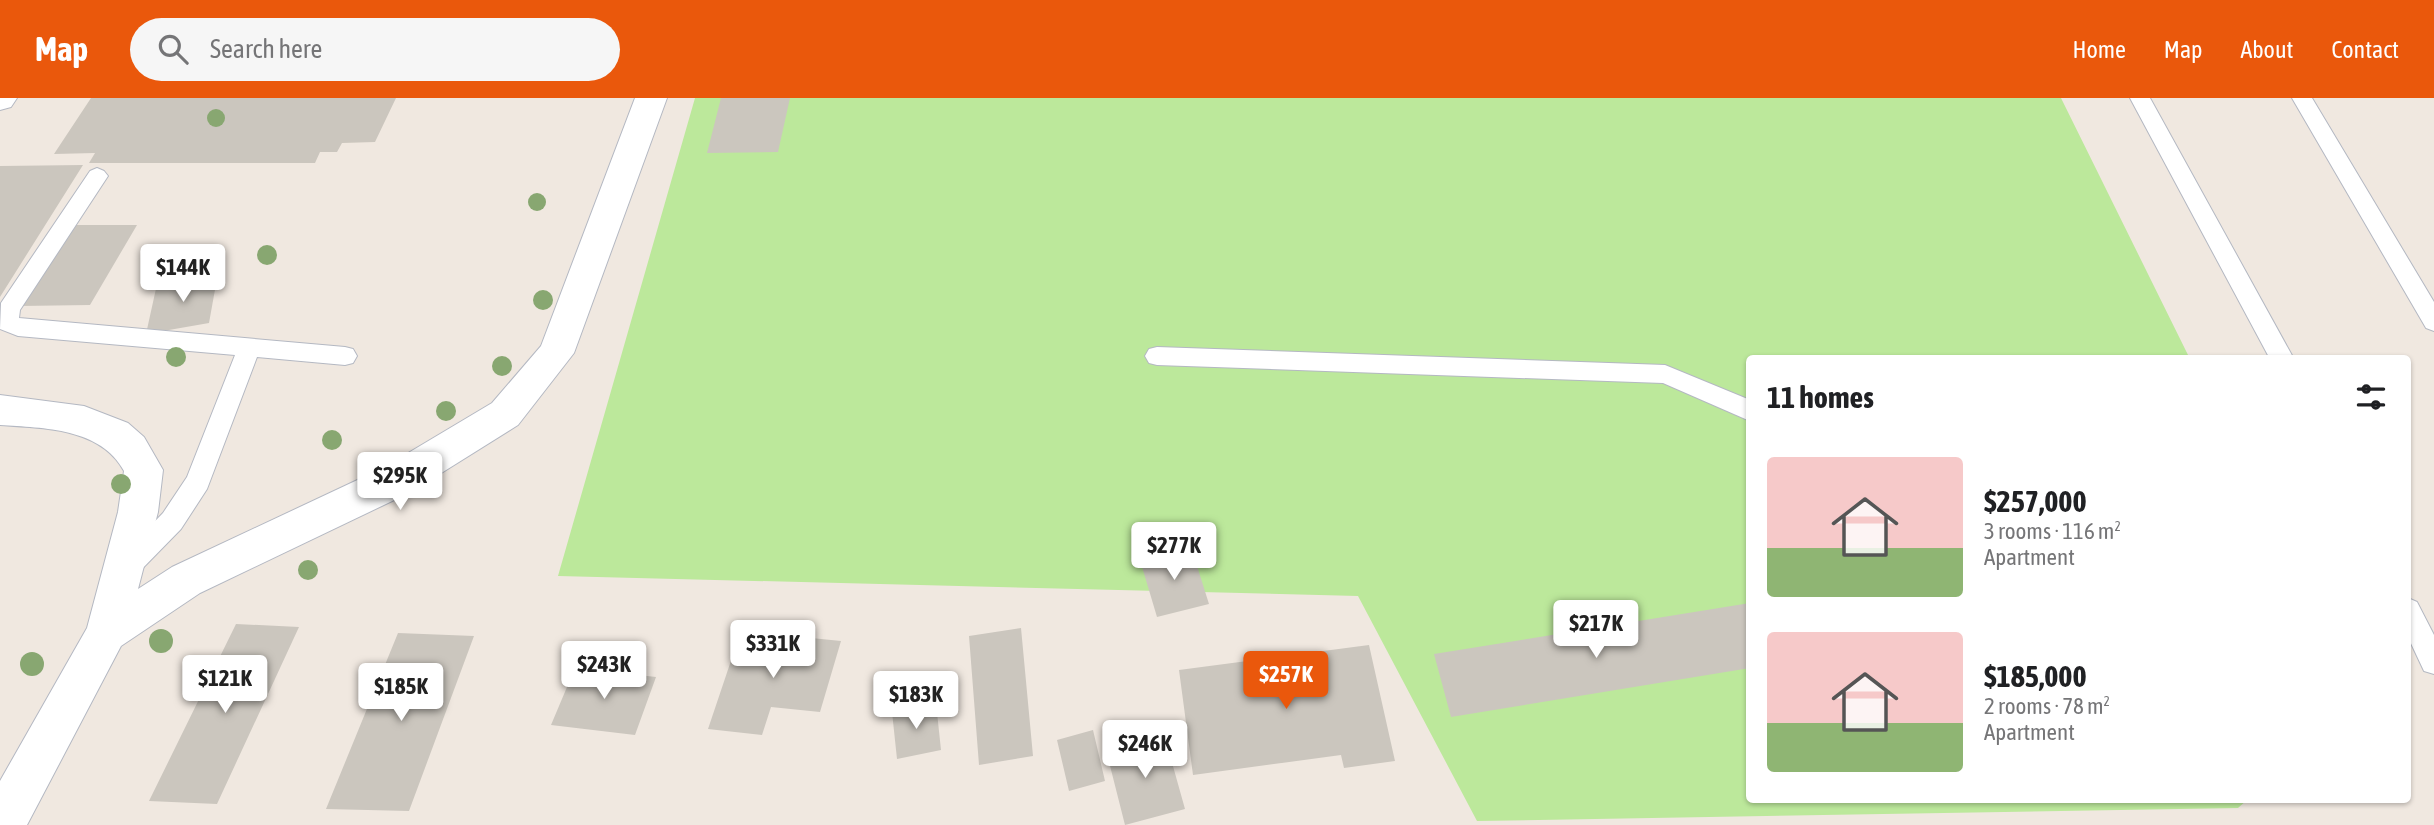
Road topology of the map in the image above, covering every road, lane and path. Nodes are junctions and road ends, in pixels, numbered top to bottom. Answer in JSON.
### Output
{"nodes":[{"id":1,"x":651,"y":98,"type":"edge"},
{"id":2,"x":2140,"y":98,"type":"edge"},
{"id":3,"x":2302,"y":98,"type":"edge"},
{"id":4,"x":97,"y":176,"type":"dead end"},
{"id":5,"x":2434,"y":321,"type":"edge"},
{"id":6,"x":250,"y":346,"type":"junction"},
{"id":7,"x":2280,"y":355,"type":"edge"},
{"id":8,"x":345,"y":356,"type":"dead end"},
{"id":9,"x":1157,"y":356,"type":"dead end"},
{"id":10,"x":1746,"y":409,"type":"edge"},
{"id":11,"x":0,"y":410,"type":"edge"},
{"id":12,"x":122,"y":572,"type":"junction"},
{"id":13,"x":2411,"y":616,"type":"edge"},
{"id":14,"x":106,"y":633,"type":"junction"},
{"id":15,"x":2434,"y":662,"type":"edge"},
{"id":16,"x":4,"y":825,"type":"edge"}],
"edges":[{"from":1,"to":14,"type":"street"},
{"from":2,"to":7,"type":"lane"},
{"from":3,"to":5,"type":"lane"},
{"from":4,"to":6,"type":"lane"},
{"from":6,"to":8,"type":"lane"},
{"from":6,"to":12,"type":"lane"},
{"from":9,"to":10,"type":"lane"},
{"from":11,"to":12,"type":"street"},
{"from":12,"to":14,"type":"street"},
{"from":13,"to":15,"type":"lane"},
{"from":14,"to":16,"type":"street"}]}
